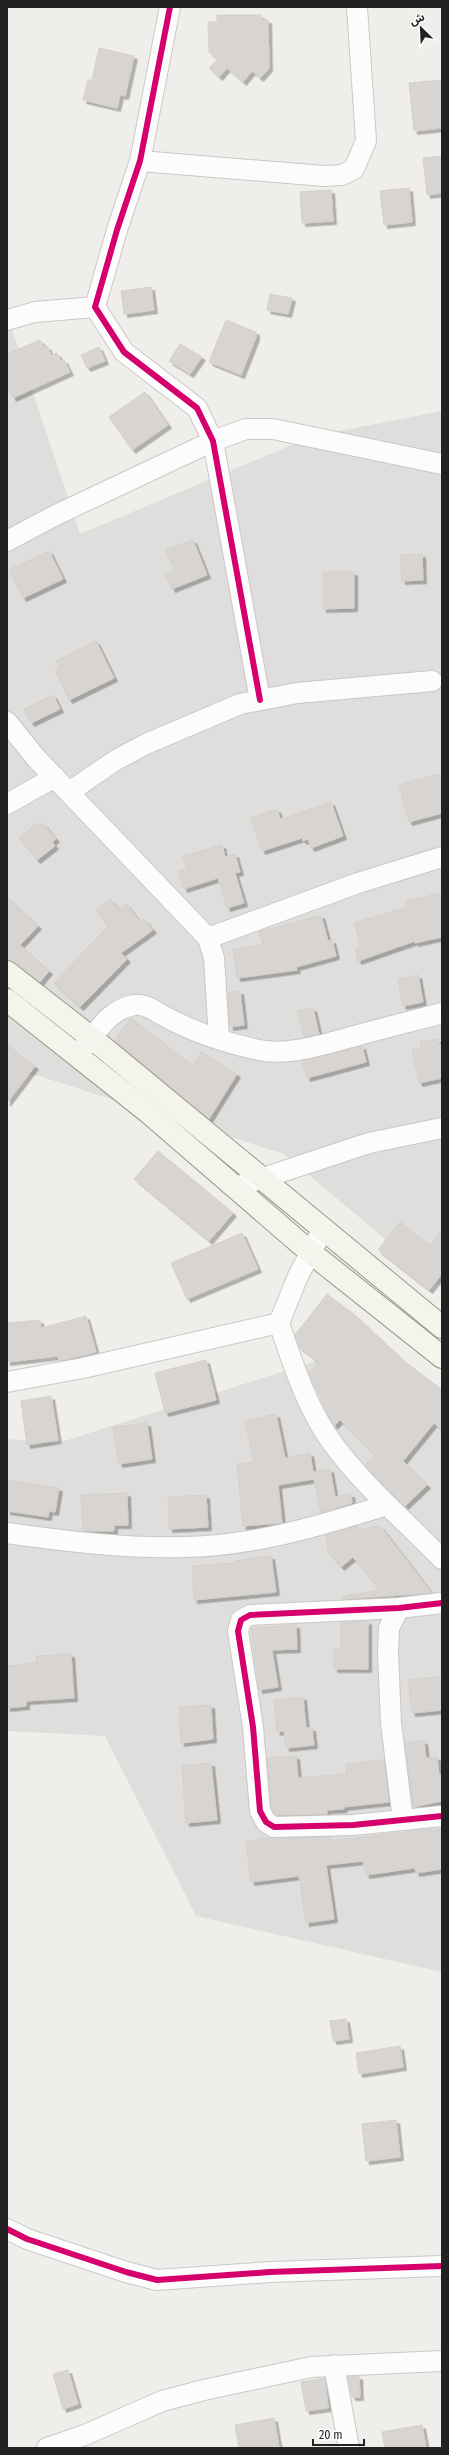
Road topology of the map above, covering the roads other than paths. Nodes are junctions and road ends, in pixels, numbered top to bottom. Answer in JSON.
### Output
{"nodes":[{"id":1,"x":170,"y":7,"type":"edge"},
{"id":2,"x":357,"y":7,"type":"edge"},
{"id":3,"x":140,"y":161,"type":"junction"},
{"id":4,"x":95,"y":307,"type":"junction"},
{"id":5,"x":7,"y":320,"type":"edge"},
{"id":6,"x":213,"y":441,"type":"junction"},
{"id":7,"x":442,"y":464,"type":"edge"},
{"id":8,"x":7,"y":541,"type":"edge"},
{"id":9,"x":432,"y":681,"type":"dead end"},
{"id":10,"x":260,"y":700,"type":"junction"},
{"id":11,"x":7,"y":722,"type":"edge"},
{"id":12,"x":55,"y":777,"type":"junction"},
{"id":13,"x":69,"y":792,"type":"junction"},
{"id":14,"x":7,"y":804,"type":"edge"},
{"id":15,"x":442,"y":857,"type":"edge"},
{"id":16,"x":208,"y":938,"type":"junction"},
{"id":17,"x":7,"y":972,"type":"edge"},
{"id":18,"x":7,"y":1000,"type":"edge"},
{"id":19,"x":442,"y":1013,"type":"edge"},
{"id":20,"x":219,"y":1038,"type":"junction"},
{"id":21,"x":93,"y":1039,"type":"junction"},
{"id":22,"x":76,"y":1055,"type":"junction"},
{"id":23,"x":442,"y":1128,"type":"edge"},
{"id":24,"x":259,"y":1178,"type":"junction"},
{"id":25,"x":236,"y":1187,"type":"junction"},
{"id":26,"x":323,"y":1229,"type":"junction"},
{"id":27,"x":310,"y":1252,"type":"junction"},
{"id":28,"x":279,"y":1323,"type":"junction"},
{"id":29,"x":442,"y":1327,"type":"edge"},
{"id":30,"x":442,"y":1357,"type":"edge"},
{"id":31,"x":7,"y":1382,"type":"edge"},
{"id":32,"x":387,"y":1505,"type":"junction"},
{"id":33,"x":7,"y":1534,"type":"edge"},
{"id":34,"x":442,"y":1559,"type":"edge"},
{"id":35,"x":442,"y":1603,"type":"edge"},
{"id":36,"x":399,"y":1608,"type":"junction"},
{"id":37,"x":442,"y":1816,"type":"edge"},
{"id":38,"x":403,"y":1820,"type":"junction"},
{"id":39,"x":7,"y":2229,"type":"edge"},
{"id":40,"x":442,"y":2266,"type":"edge"},
{"id":41,"x":442,"y":2361,"type":"edge"},
{"id":42,"x":334,"y":2365,"type":"junction"},
{"id":43,"x":47,"y":2448,"type":"edge"},
{"id":44,"x":349,"y":2448,"type":"edge"}],
"edges":[{"from":1,"to":3,"type":"street"},
{"from":2,"to":3,"type":"street"},
{"from":3,"to":4,"type":"street"},
{"from":4,"to":5,"type":"street"},
{"from":4,"to":6,"type":"street"},
{"from":6,"to":7,"type":"street"},
{"from":6,"to":8,"type":"street"},
{"from":6,"to":10,"type":"street"},
{"from":9,"to":10,"type":"street"},
{"from":10,"to":13,"type":"street"},
{"from":11,"to":12,"type":"street"},
{"from":12,"to":13,"type":"street"},
{"from":12,"to":14,"type":"street"},
{"from":13,"to":16,"type":"street"},
{"from":15,"to":16,"type":"street"},
{"from":16,"to":20,"type":"street"},
{"from":17,"to":21,"type":"main road"},
{"from":18,"to":22,"type":"main road"},
{"from":19,"to":20,"type":"street"},
{"from":20,"to":21,"type":"street"},
{"from":21,"to":22,"type":"street"},
{"from":21,"to":24,"type":"main road"},
{"from":22,"to":25,"type":"main road"},
{"from":23,"to":24,"type":"street"},
{"from":24,"to":25,"type":"street"},
{"from":24,"to":26,"type":"main road"},
{"from":25,"to":27,"type":"main road"},
{"from":26,"to":27,"type":"street"},
{"from":26,"to":29,"type":"main road"},
{"from":27,"to":28,"type":"street"},
{"from":27,"to":30,"type":"main road"},
{"from":28,"to":31,"type":"street"},
{"from":28,"to":32,"type":"street"},
{"from":32,"to":33,"type":"street"},
{"from":32,"to":34,"type":"street"},
{"from":35,"to":36,"type":"street"},
{"from":36,"to":38,"type":"street"},
{"from":36,"to":38,"type":"street"},
{"from":37,"to":38,"type":"street"},
{"from":39,"to":40,"type":"street"},
{"from":41,"to":42,"type":"street"},
{"from":42,"to":43,"type":"street"},
{"from":42,"to":44,"type":"street"}]}
